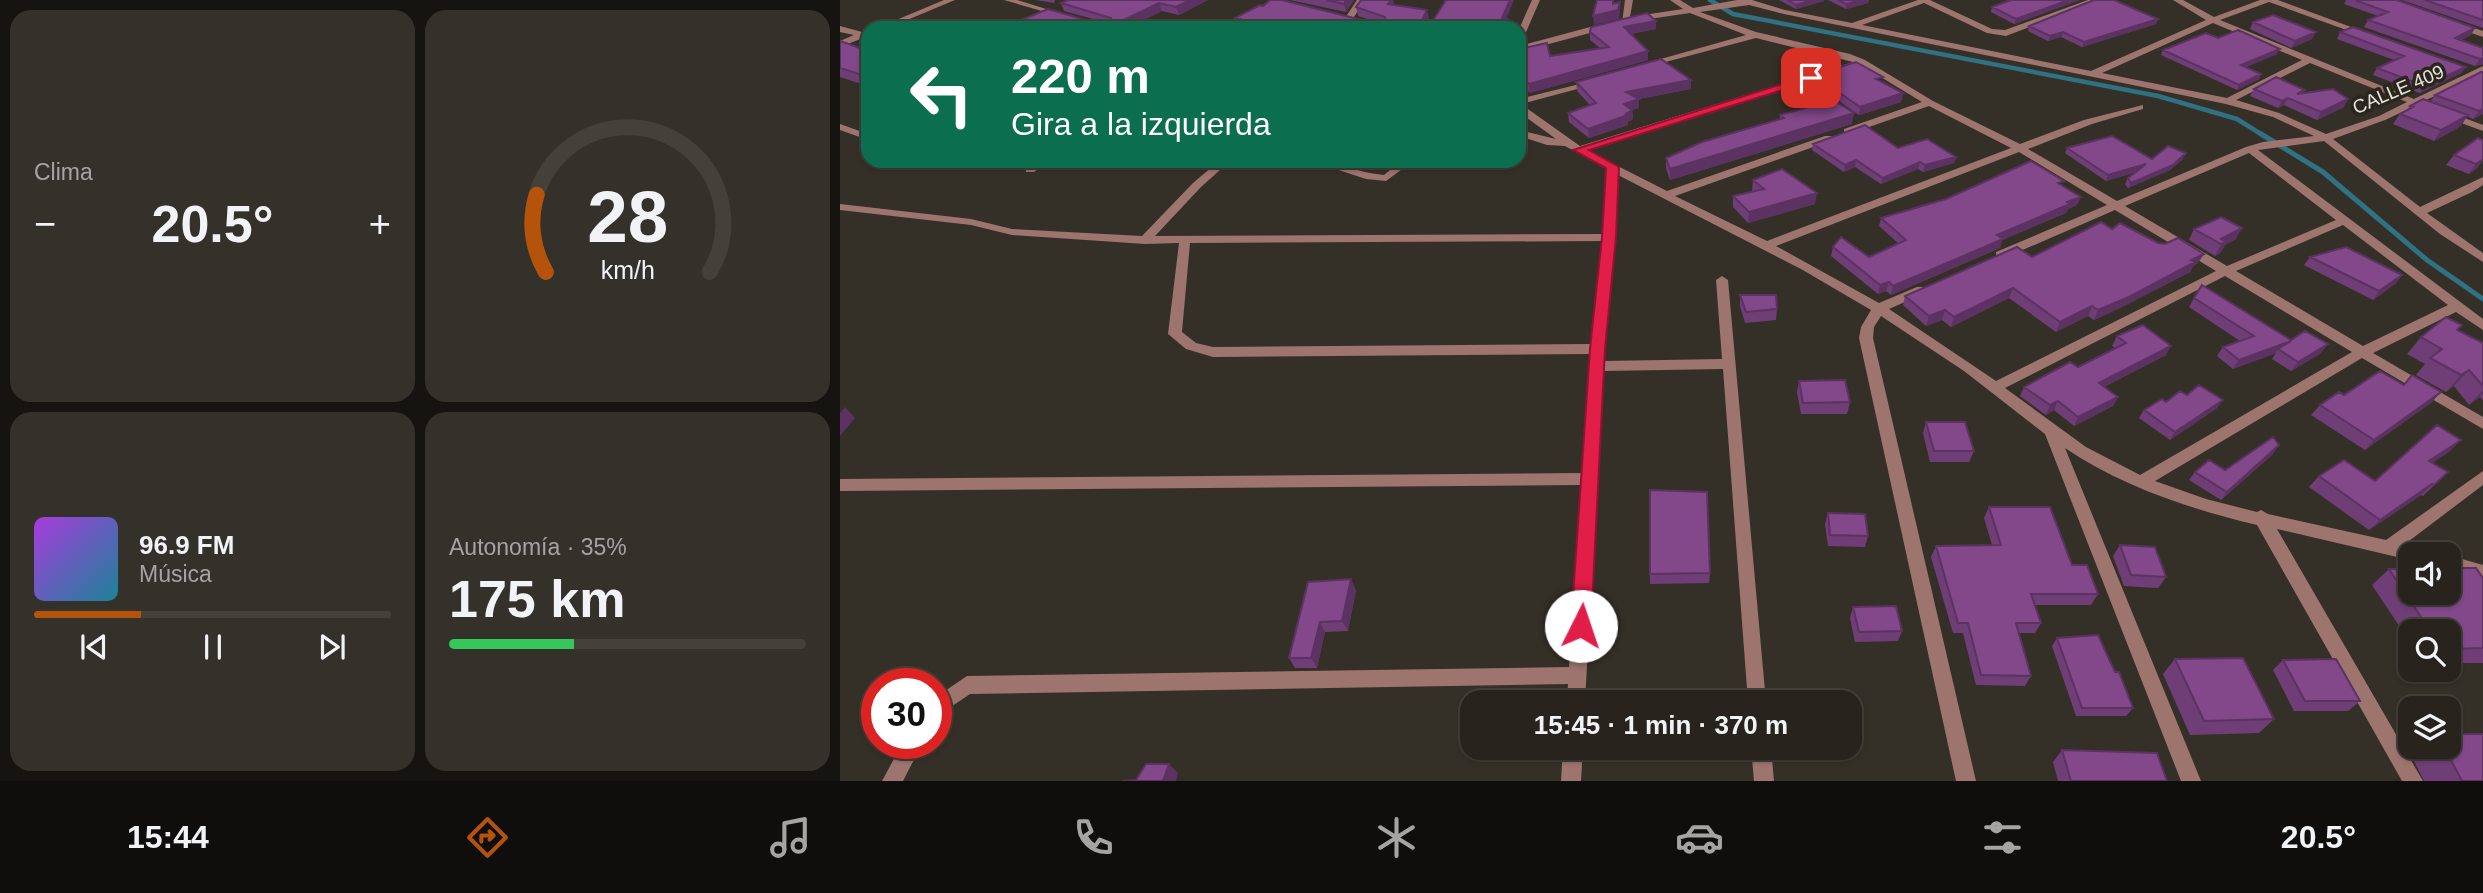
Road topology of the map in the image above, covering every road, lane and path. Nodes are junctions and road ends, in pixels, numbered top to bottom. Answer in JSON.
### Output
{"nodes":[{"id":1,"x":951,"y":0,"type":"edge"},
{"id":2,"x":1008,"y":0,"type":"edge"},
{"id":3,"x":1361,"y":0,"type":"edge"},
{"id":4,"x":1536,"y":0,"type":"edge"},
{"id":5,"x":1629,"y":0,"type":"edge"},
{"id":6,"x":1674,"y":0,"type":"edge"},
{"id":7,"x":1761,"y":0,"type":"edge"},
{"id":8,"x":1924,"y":0,"type":"edge"},
{"id":9,"x":2096,"y":0,"type":"edge"},
{"id":10,"x":2177,"y":0,"type":"edge"},
{"id":11,"x":2269,"y":0,"type":"edge"},
{"id":12,"x":1744,"y":1,"type":"edge"},
{"id":13,"x":1688,"y":9,"type":"junction"},
{"id":14,"x":1335,"y":15,"type":"edge"},
{"id":15,"x":1077,"y":19,"type":"edge"},
{"id":16,"x":898,"y":21,"type":"edge"},
{"id":17,"x":1625,"y":21,"type":"junction"},
{"id":18,"x":2216,"y":21,"type":"junction"},
{"id":19,"x":2447,"y":21,"type":"edge"},
{"id":20,"x":1526,"y":23,"type":"edge"},
{"id":21,"x":1853,"y":25,"type":"junction"},
{"id":22,"x":840,"y":29,"type":"edge"},
{"id":23,"x":861,"y":34,"type":"edge"},
{"id":24,"x":1759,"y":34,"type":"junction"},
{"id":25,"x":2483,"y":34,"type":"edge"},
{"id":26,"x":861,"y":37,"type":"edge"},
{"id":27,"x":2374,"y":37,"type":"edge"},
{"id":28,"x":1985,"y":41,"type":"junction"},
{"id":29,"x":840,"y":44,"type":"edge"},
{"id":30,"x":1526,"y":47,"type":"edge"},
{"id":31,"x":2308,"y":61,"type":"junction"},
{"id":32,"x":1862,"y":62,"type":"junction"},
{"id":33,"x":1639,"y":68,"type":"edge"},
{"id":34,"x":2465,"y":69,"type":"edge"},
{"id":35,"x":2094,"y":73,"type":"junction"},
{"id":36,"x":2481,"y":73,"type":"edge"},
{"id":37,"x":1599,"y":80,"type":"edge"},
{"id":38,"x":2228,"y":101,"type":"junction"},
{"id":39,"x":1526,"y":103,"type":"edge"},
{"id":40,"x":1930,"y":103,"type":"junction"},
{"id":41,"x":2415,"y":103,"type":"junction"},
{"id":42,"x":2140,"y":107,"type":"dead end"},
{"id":43,"x":2426,"y":107,"type":"edge"},
{"id":44,"x":1526,"y":110,"type":"edge"},
{"id":45,"x":2437,"y":111,"type":"edge"},
{"id":46,"x":840,"y":127,"type":"edge"},
{"id":47,"x":2483,"y":128,"type":"edge"},
{"id":48,"x":861,"y":134,"type":"edge"},
{"id":49,"x":1526,"y":135,"type":"edge"},
{"id":50,"x":2326,"y":138,"type":"junction"},
{"id":51,"x":1574,"y":147,"type":"junction"},
{"id":52,"x":2019,"y":148,"type":"junction"},
{"id":53,"x":2250,"y":149,"type":"junction"},
{"id":54,"x":1613,"y":167,"type":"junction"},
{"id":55,"x":1033,"y":168,"type":"edge"},
{"id":56,"x":1218,"y":168,"type":"edge"},
{"id":57,"x":1340,"y":168,"type":"edge"},
{"id":58,"x":1399,"y":168,"type":"edge"},
{"id":59,"x":1030,"y":170,"type":"dead end"},
{"id":60,"x":2483,"y":180,"type":"edge"},
{"id":61,"x":1664,"y":196,"type":"junction"},
{"id":62,"x":2115,"y":205,"type":"junction"},
{"id":63,"x":840,"y":207,"type":"edge"},
{"id":64,"x":2419,"y":212,"type":"junction"},
{"id":65,"x":2346,"y":220,"type":"junction"},
{"id":66,"x":1609,"y":237,"type":"junction"},
{"id":67,"x":1185,"y":239,"type":"junction"},
{"id":68,"x":1145,"y":240,"type":"junction"},
{"id":69,"x":1768,"y":245,"type":"junction"},
{"id":70,"x":2483,"y":258,"type":"edge"},
{"id":71,"x":1990,"y":259,"type":"edge"},
{"id":72,"x":2226,"y":271,"type":"junction"},
{"id":73,"x":1722,"y":280,"type":"dead end"},
{"id":74,"x":1928,"y":286,"type":"edge"},
{"id":75,"x":2457,"y":306,"type":"junction"},
{"id":76,"x":1878,"y":308,"type":"junction"},
{"id":77,"x":2483,"y":326,"type":"edge"},
{"id":78,"x":1597,"y":349,"type":"junction"},
{"id":79,"x":2361,"y":353,"type":"junction"},
{"id":80,"x":1728,"y":364,"type":"junction"},
{"id":81,"x":1597,"y":366,"type":"junction"},
{"id":82,"x":1995,"y":387,"type":"junction"},
{"id":83,"x":2483,"y":424,"type":"edge"},
{"id":84,"x":2052,"y":434,"type":"junction"},
{"id":85,"x":2483,"y":477,"type":"edge"},
{"id":86,"x":1590,"y":479,"type":"junction"},
{"id":87,"x":2141,"y":482,"type":"junction"},
{"id":88,"x":840,"y":485,"type":"edge"},
{"id":89,"x":2261,"y":517,"type":"junction"},
{"id":90,"x":2389,"y":547,"type":"junction"},
{"id":91,"x":2398,"y":549,"type":"edge"},
{"id":92,"x":2461,"y":566,"type":"edge"},
{"id":93,"x":2483,"y":572,"type":"edge"},
{"id":94,"x":1578,"y":675,"type":"junction"},
{"id":95,"x":1577,"y":690,"type":"edge"},
{"id":96,"x":1756,"y":690,"type":"edge"},
{"id":97,"x":952,"y":696,"type":"edge"},
{"id":98,"x":904,"y":759,"type":"edge"},
{"id":99,"x":1572,"y":760,"type":"edge"},
{"id":100,"x":1762,"y":760,"type":"edge"},
{"id":101,"x":892,"y":781,"type":"edge"},
{"id":102,"x":1570,"y":781,"type":"edge"},
{"id":103,"x":1764,"y":781,"type":"edge"},
{"id":104,"x":1966,"y":781,"type":"edge"},
{"id":105,"x":2191,"y":781,"type":"edge"},
{"id":106,"x":2413,"y":781,"type":"edge"}],
"edges":[{"from":1,"to":16,"type":"street"},
{"from":2,"to":15,"type":"street"},
{"from":3,"to":14,"type":"street"},
{"from":4,"to":20,"type":"street"},
{"from":5,"to":17,"type":"street"},
{"from":6,"to":13,"type":"street"},
{"from":7,"to":12,"type":"street"},
{"from":8,"to":21,"type":"street"},
{"from":8,"to":28,"type":"street"},
{"from":9,"to":28,"type":"street"},
{"from":10,"to":18,"type":"street"},
{"from":11,"to":18,"type":"street"},
{"from":11,"to":27,"type":"street"},
{"from":12,"to":13,"type":"street"},
{"from":12,"to":21,"type":"street"},
{"from":13,"to":17,"type":"street"},
{"from":13,"to":24,"type":"street"},
{"from":17,"to":30,"type":"street"},
{"from":18,"to":31,"type":"street"},
{"from":18,"to":35,"type":"street"},
{"from":19,"to":25,"type":"street"},
{"from":21,"to":28,"type":"street"},
{"from":22,"to":23,"type":"street"},
{"from":24,"to":32,"type":"street"},
{"from":24,"to":33,"type":"street"},
{"from":26,"to":29,"type":"street"},
{"from":28,"to":35,"type":"street"},
{"from":31,"to":38,"type":"street"},
{"from":31,"to":41,"type":"street"},
{"from":32,"to":40,"type":"street"},
{"from":32,"to":51,"type":"street"},
{"from":34,"to":36,"type":"street"},
{"from":35,"to":38,"type":"street"},
{"from":36,"to":41,"type":"street","name":"CALLE 409"},
{"from":37,"to":39,"type":"street"},
{"from":38,"to":50,"type":"street"},
{"from":40,"to":52,"type":"street"},
{"from":40,"to":61,"type":"street"},
{"from":41,"to":43,"type":"street"},
{"from":41,"to":50,"type":"street","name":"CALLE 409"},
{"from":42,"to":52,"type":"street"},
{"from":44,"to":51,"type":"street"},
{"from":45,"to":47,"type":"street"},
{"from":46,"to":48,"type":"street"},
{"from":49,"to":51,"type":"street"},
{"from":50,"to":53,"type":"street","name":"CALLE 409"},
{"from":50,"to":64,"type":"street"},
{"from":51,"to":54,"type":"street"},
{"from":52,"to":62,"type":"street"},
{"from":52,"to":69,"type":"street"},
{"from":53,"to":62,"type":"street","name":"CALLE 409"},
{"from":53,"to":65,"type":"street"},
{"from":54,"to":61,"type":"street"},
{"from":54,"to":66,"type":"street"},
{"from":55,"to":59,"type":"street"},
{"from":56,"to":68,"type":"street"},
{"from":57,"to":58,"type":"street"},
{"from":60,"to":64,"type":"street"},
{"from":61,"to":69,"type":"street"},
{"from":62,"to":71,"type":"street","name":"CALLE 409"},
{"from":62,"to":72,"type":"street"},
{"from":63,"to":68,"type":"street"},
{"from":64,"to":70,"type":"street"},
{"from":65,"to":72,"type":"street"},
{"from":65,"to":75,"type":"street"},
{"from":66,"to":67,"type":"street"},
{"from":66,"to":78,"type":"street"},
{"from":67,"to":68,"type":"street"},
{"from":67,"to":78,"type":"street"},
{"from":69,"to":76,"type":"street"},
{"from":72,"to":79,"type":"street"},
{"from":72,"to":82,"type":"street"},
{"from":73,"to":80,"type":"street"},
{"from":74,"to":76,"type":"street"},
{"from":75,"to":77,"type":"street"},
{"from":75,"to":79,"type":"street"},
{"from":76,"to":82,"type":"street"},
{"from":76,"to":104,"type":"street"},
{"from":78,"to":81,"type":"street"},
{"from":79,"to":83,"type":"street"},
{"from":79,"to":87,"type":"street"},
{"from":80,"to":81,"type":"street"},
{"from":80,"to":96,"type":"street"},
{"from":81,"to":86,"type":"street"},
{"from":82,"to":84,"type":"street"},
{"from":84,"to":87,"type":"street"},
{"from":84,"to":105,"type":"street"},
{"from":85,"to":90,"type":"street"},
{"from":86,"to":88,"type":"street"},
{"from":86,"to":94,"type":"street"},
{"from":87,"to":89,"type":"street"},
{"from":89,"to":90,"type":"street"},
{"from":89,"to":106,"type":"street"},
{"from":90,"to":91,"type":"street"},
{"from":92,"to":93,"type":"street"},
{"from":94,"to":95,"type":"street"},
{"from":94,"to":97,"type":"street"},
{"from":98,"to":101,"type":"street"},
{"from":99,"to":102,"type":"street"},
{"from":100,"to":103,"type":"street"}]}
